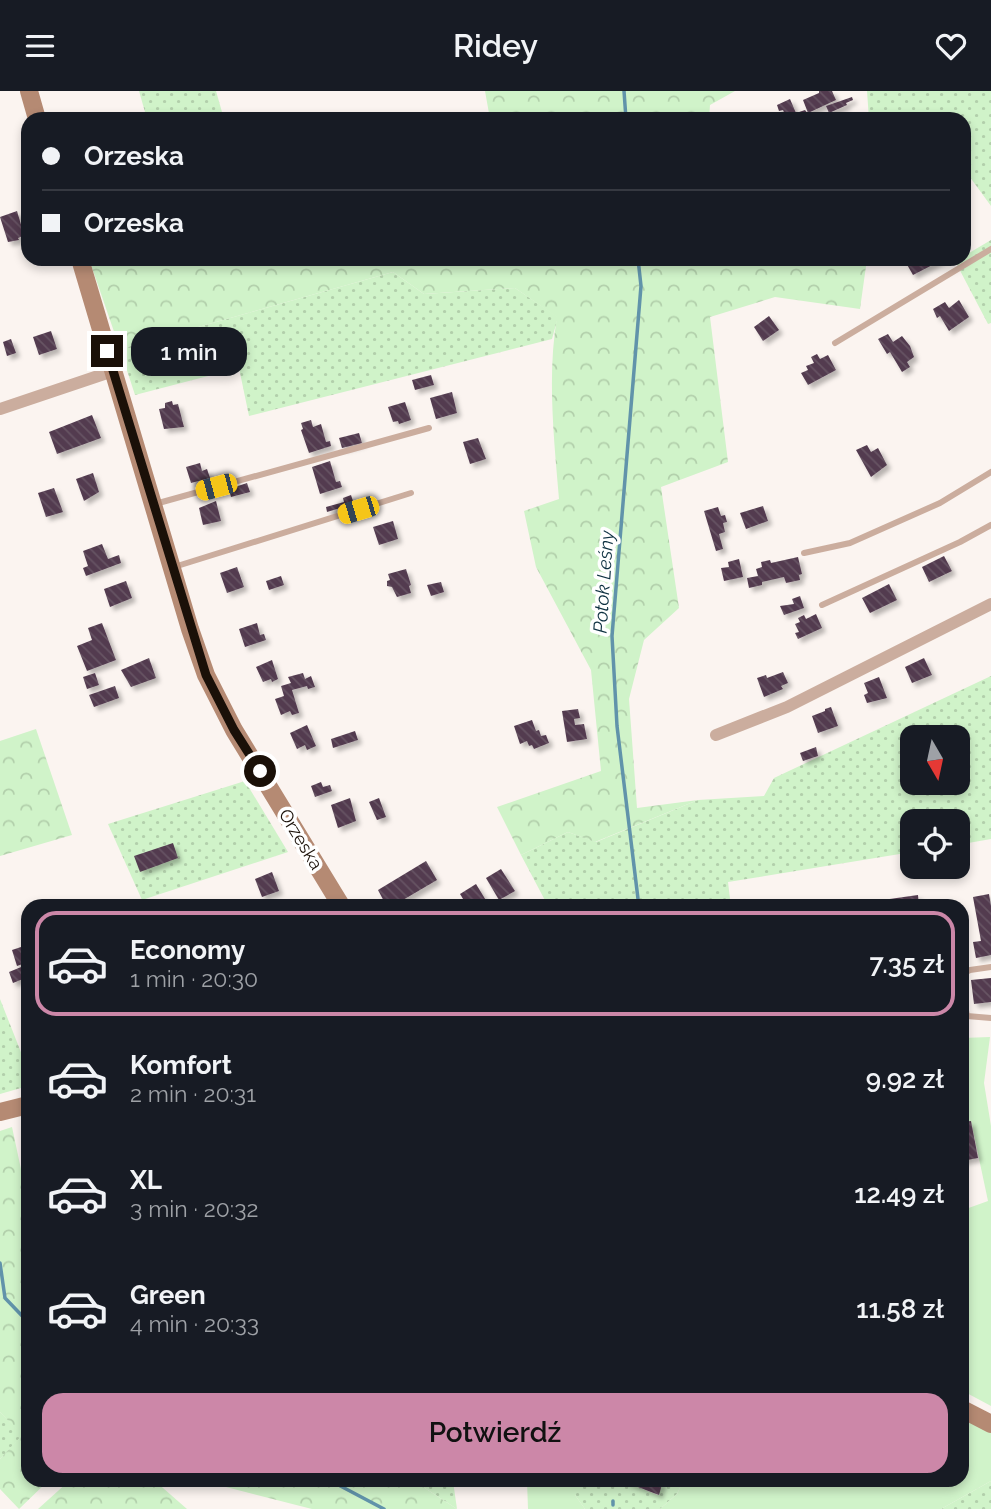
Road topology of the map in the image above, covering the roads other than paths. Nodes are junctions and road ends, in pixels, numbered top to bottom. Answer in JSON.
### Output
{"nodes":[{"id":1,"x":29,"y":91,"type":"edge"},
{"id":2,"x":35,"y":112,"type":"edge"},
{"id":3,"x":991,"y":249,"type":"edge"},
{"id":4,"x":971,"y":261,"type":"edge"},
{"id":5,"x":82,"y":266,"type":"edge"},
{"id":6,"x":962,"y":266,"type":"edge"},
{"id":7,"x":835,"y":342,"type":"dead end"},
{"id":8,"x":113,"y":371,"type":"junction"},
{"id":9,"x":0,"y":409,"type":"edge"},
{"id":10,"x":429,"y":428,"type":"dead end"},
{"id":11,"x":991,"y":472,"type":"edge"},
{"id":12,"x":411,"y":493,"type":"dead end"},
{"id":13,"x":153,"y":504,"type":"junction"},
{"id":14,"x":991,"y":525,"type":"edge"},
{"id":15,"x":804,"y":552,"type":"dead end"},
{"id":16,"x":172,"y":567,"type":"junction"},
{"id":17,"x":991,"y":604,"type":"edge"},
{"id":18,"x":822,"y":605,"type":"dead end"},
{"id":19,"x":716,"y":735,"type":"dead end"},
{"id":20,"x":337,"y":899,"type":"edge"},
{"id":21,"x":991,"y":967,"type":"edge"},
{"id":22,"x":969,"y":970,"type":"edge"},
{"id":23,"x":969,"y":1016,"type":"edge"},
{"id":24,"x":991,"y":1018,"type":"edge"},
{"id":25,"x":21,"y":1107,"type":"edge"},
{"id":26,"x":0,"y":1112,"type":"edge"},
{"id":27,"x":969,"y":1413,"type":"edge"},
{"id":28,"x":991,"y":1424,"type":"edge"}],
"edges":[{"from":1,"to":2,"type":"street"},
{"from":3,"to":4,"type":"lane"},
{"from":5,"to":8,"type":"street","name":"Orzeska"},
{"from":6,"to":7,"type":"lane"},
{"from":8,"to":9,"type":"street"},
{"from":8,"to":13,"type":"street","name":"Orzeska"},
{"from":10,"to":13,"type":"lane"},
{"from":11,"to":15,"type":"lane"},
{"from":12,"to":16,"type":"lane"},
{"from":13,"to":16,"type":"street","name":"Orzeska"},
{"from":14,"to":18,"type":"lane"},
{"from":16,"to":20,"type":"street","name":"Orzeska"},
{"from":17,"to":19,"type":"street"},
{"from":21,"to":22,"type":"lane"},
{"from":23,"to":24,"type":"lane"},
{"from":25,"to":26,"type":"street"},
{"from":27,"to":28,"type":"street"}]}
